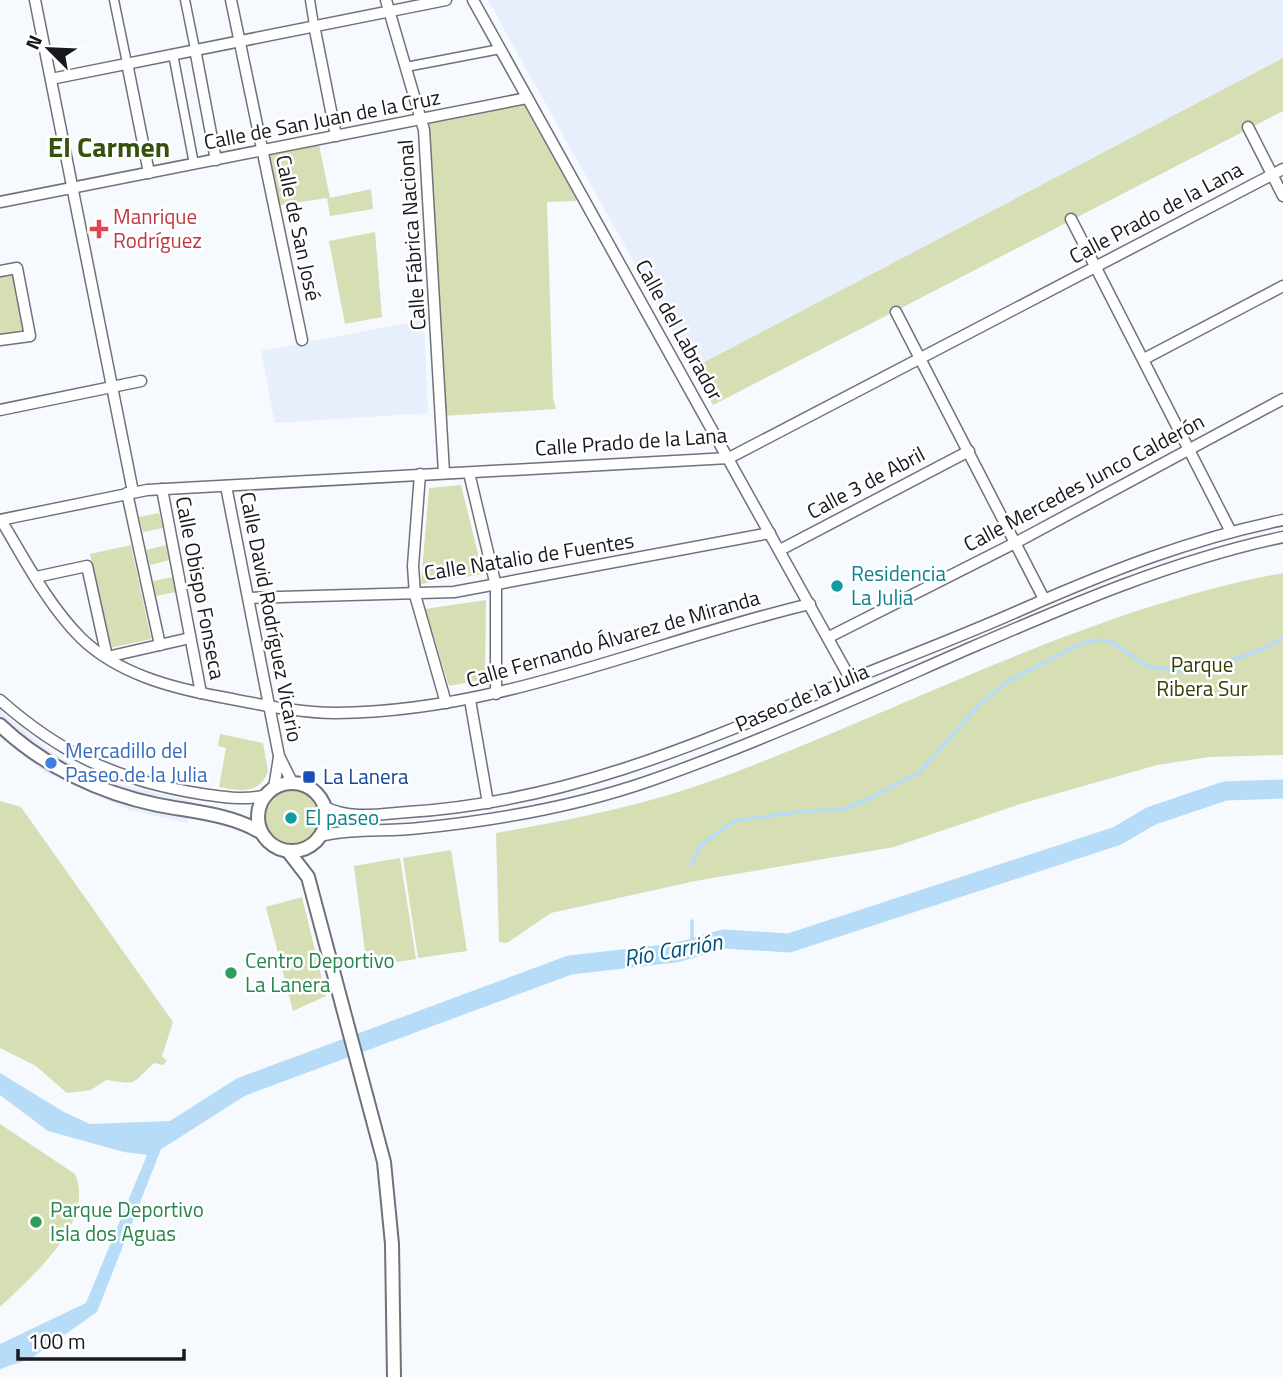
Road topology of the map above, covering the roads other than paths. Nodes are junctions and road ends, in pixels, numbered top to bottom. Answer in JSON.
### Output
{"nodes":[{"id":1,"x":35,"y":0,"type":"edge"},
{"id":2,"x":114,"y":0,"type":"edge"},
{"id":3,"x":185,"y":0,"type":"edge"},
{"id":4,"x":232,"y":0,"type":"edge"},
{"id":5,"x":310,"y":0,"type":"edge"},
{"id":6,"x":386,"y":0,"type":"edge"},
{"id":7,"x":446,"y":0,"type":"edge"},
{"id":8,"x":473,"y":0,"type":"edge"},
{"id":9,"x":389,"y":11,"type":"junction"},
{"id":10,"x":314,"y":25,"type":"junction"},
{"id":11,"x":239,"y":40,"type":"junction"},
{"id":12,"x":195,"y":49,"type":"junction"},
{"id":13,"x":500,"y":49,"type":"junction"},
{"id":14,"x":173,"y":54,"type":"junction"},
{"id":15,"x":127,"y":63,"type":"junction"},
{"id":16,"x":407,"y":67,"type":"junction"},
{"id":17,"x":51,"y":79,"type":"junction"},
{"id":18,"x":527,"y":98,"type":"junction"},
{"id":19,"x":423,"y":120,"type":"junction"},
{"id":20,"x":1248,"y":127,"type":"dead end"},
{"id":21,"x":336,"y":136,"type":"junction"},
{"id":22,"x":262,"y":151,"type":"junction"},
{"id":23,"x":216,"y":160,"type":"junction"},
{"id":24,"x":194,"y":164,"type":"junction"},
{"id":25,"x":1283,"y":169,"type":"edge"},
{"id":26,"x":149,"y":173,"type":"junction"},
{"id":27,"x":1272,"y":175,"type":"junction"},
{"id":28,"x":73,"y":188,"type":"junction"},
{"id":29,"x":1283,"y":196,"type":"edge"},
{"id":30,"x":0,"y":202,"type":"edge"},
{"id":31,"x":1071,"y":219,"type":"dead end"},
{"id":32,"x":1096,"y":267,"type":"junction"},
{"id":33,"x":0,"y":271,"type":"edge"},
{"id":34,"x":1283,"y":286,"type":"edge"},
{"id":35,"x":896,"y":312,"type":"dead end"},
{"id":36,"x":0,"y":340,"type":"edge"},
{"id":37,"x":302,"y":340,"type":"dead end"},
{"id":38,"x":921,"y":358,"type":"junction"},
{"id":39,"x":1144,"y":359,"type":"junction"},
{"id":40,"x":141,"y":381,"type":"dead end"},
{"id":41,"x":113,"y":387,"type":"junction"},
{"id":42,"x":1283,"y":399,"type":"edge"},
{"id":43,"x":0,"y":410,"type":"edge"},
{"id":44,"x":1189,"y":448,"type":"junction"},
{"id":45,"x":969,"y":451,"type":"junction"},
{"id":46,"x":729,"y":458,"type":"junction"},
{"id":47,"x":444,"y":473,"type":"junction"},
{"id":48,"x":469,"y":473,"type":"junction"},
{"id":49,"x":420,"y":474,"type":"junction"},
{"id":50,"x":226,"y":486,"type":"junction"},
{"id":51,"x":162,"y":489,"type":"junction"},
{"id":52,"x":130,"y":493,"type":"junction"},
{"id":53,"x":0,"y":520,"type":"edge"},
{"id":54,"x":1283,"y":520,"type":"edge"},
{"id":55,"x":1231,"y":532,"type":"junction"},
{"id":56,"x":771,"y":533,"type":"junction"},
{"id":57,"x":1283,"y":537,"type":"edge"},
{"id":58,"x":1017,"y":542,"type":"junction"},
{"id":59,"x":780,"y":550,"type":"junction"},
{"id":60,"x":36,"y":577,"type":"junction"},
{"id":61,"x":496,"y":586,"type":"junction"},
{"id":62,"x":415,"y":595,"type":"junction"},
{"id":63,"x":249,"y":598,"type":"junction"},
{"id":64,"x":1044,"y":599,"type":"junction"},
{"id":65,"x":810,"y":604,"type":"junction"},
{"id":66,"x":829,"y":637,"type":"junction"},
{"id":67,"x":190,"y":638,"type":"junction"},
{"id":68,"x":160,"y":645,"type":"junction"},
{"id":69,"x":107,"y":657,"type":"junction"},
{"id":70,"x":851,"y":680,"type":"junction"},
{"id":71,"x":201,"y":693,"type":"junction"},
{"id":72,"x":496,"y":694,"type":"junction"},
{"id":73,"x":0,"y":700,"type":"edge"},
{"id":74,"x":470,"y":700,"type":"junction"},
{"id":75,"x":446,"y":703,"type":"junction"},
{"id":76,"x":269,"y":706,"type":"junction"},
{"id":77,"x":0,"y":725,"type":"edge"},
{"id":78,"x":279,"y":756,"type":"junction"},
{"id":79,"x":292,"y":782,"type":"junction"},
{"id":80,"x":270,"y":792,"type":"junction"},
{"id":81,"x":488,"y":803,"type":"junction"},
{"id":82,"x":325,"y":807,"type":"junction"},
{"id":83,"x":259,"y":812,"type":"junction"},
{"id":84,"x":233,"y":819,"type":"junction"},
{"id":85,"x":262,"y":833,"type":"junction"},
{"id":86,"x":320,"y":836,"type":"junction"},
{"id":87,"x":309,"y":847,"type":"junction"},
{"id":88,"x":288,"y":850,"type":"junction"},
{"id":89,"x":308,"y":877,"type":"junction"},
{"id":90,"x":394,"y":1377,"type":"edge"}],
"edges":[{"from":1,"to":17,"type":"street"},
{"from":2,"to":15,"type":"street"},
{"from":3,"to":12,"type":"street"},
{"from":4,"to":11,"type":"street","name":"Calle de San José"},
{"from":5,"to":10,"type":"street"},
{"from":6,"to":9,"type":"street","name":"Calle Fábrica Nacional"},
{"from":7,"to":9,"type":"street"},
{"from":8,"to":13,"type":"street","name":"Calle del Labrador"},
{"from":9,"to":10,"type":"street"},
{"from":9,"to":16,"type":"street","name":"Calle Fábrica Nacional"},
{"from":10,"to":11,"type":"street"},
{"from":10,"to":21,"type":"street"},
{"from":11,"to":12,"type":"street"},
{"from":11,"to":22,"type":"street","name":"Calle de San José"},
{"from":12,"to":14,"type":"street"},
{"from":12,"to":23,"type":"street"},
{"from":13,"to":16,"type":"street"},
{"from":13,"to":18,"type":"street","name":"Calle del Labrador"},
{"from":14,"to":15,"type":"street"},
{"from":14,"to":24,"type":"street"},
{"from":15,"to":17,"type":"street"},
{"from":15,"to":26,"type":"street"},
{"from":16,"to":19,"type":"street","name":"Calle Fábrica Nacional"},
{"from":17,"to":28,"type":"street"},
{"from":18,"to":19,"type":"street","name":"Calle de San Juan de la Cruz"},
{"from":18,"to":46,"type":"street","name":"Calle del Labrador"},
{"from":19,"to":21,"type":"street","name":"Calle de San Juan de la Cruz"},
{"from":19,"to":47,"type":"street","name":"Calle Fábrica Nacional"},
{"from":20,"to":27,"type":"street"},
{"from":21,"to":22,"type":"street","name":"Calle de San Juan de la Cruz"},
{"from":22,"to":23,"type":"street","name":"Calle de San Juan de la Cruz"},
{"from":22,"to":37,"type":"street","name":"Calle de San José"},
{"from":23,"to":24,"type":"street","name":"Calle de San Juan de la Cruz"},
{"from":24,"to":26,"type":"street","name":"Calle de San Juan de la Cruz"},
{"from":25,"to":27,"type":"street","name":"Calle Prado de la Lana"},
{"from":26,"to":28,"type":"street","name":"Calle de San Juan de la Cruz"},
{"from":27,"to":29,"type":"street"},
{"from":27,"to":32,"type":"street","name":"Calle Prado de la Lana"},
{"from":28,"to":30,"type":"street","name":"Calle de San Juan de la Cruz"},
{"from":28,"to":41,"type":"street"},
{"from":31,"to":32,"type":"street"},
{"from":32,"to":38,"type":"street","name":"Calle Prado de la Lana"},
{"from":32,"to":39,"type":"street"},
{"from":33,"to":36,"type":"street"},
{"from":34,"to":39,"type":"street"},
{"from":35,"to":38,"type":"street"},
{"from":38,"to":45,"type":"street"},
{"from":38,"to":46,"type":"street","name":"Calle Prado de la Lana"},
{"from":39,"to":44,"type":"street"},
{"from":40,"to":41,"type":"street"},
{"from":41,"to":43,"type":"street"},
{"from":41,"to":52,"type":"street"},
{"from":42,"to":44,"type":"street","name":"Calle Mercedes Junco Calderón"},
{"from":44,"to":55,"type":"street"},
{"from":44,"to":58,"type":"street","name":"Calle Mercedes Junco Calderón"},
{"from":45,"to":58,"type":"street"},
{"from":45,"to":59,"type":"street","name":"Calle 3 de Abril"},
{"from":46,"to":48,"type":"street","name":"Calle Prado de la Lana"},
{"from":46,"to":56,"type":"street","name":"Calle del Labrador"},
{"from":47,"to":48,"type":"street","name":"Calle Prado de la Lana"},
{"from":47,"to":49,"type":"street","name":"Calle Prado de la Lana"},
{"from":48,"to":61,"type":"street"},
{"from":49,"to":50,"type":"street","name":"Calle Prado de la Lana"},
{"from":49,"to":62,"type":"street"},
{"from":50,"to":51,"type":"street","name":"Calle Prado de la Lana"},
{"from":50,"to":63,"type":"street","name":"Calle David Rodríguez Vicario"},
{"from":51,"to":52,"type":"street","name":"Calle Prado de la Lana"},
{"from":51,"to":67,"type":"street","name":"Calle Obispo Fonseca"},
{"from":52,"to":53,"type":"street","name":"Calle Prado de la Lana"},
{"from":52,"to":68,"type":"street"},
{"from":53,"to":60,"type":"street","name":"Calle Fernando Álvarez de Miranda"},
{"from":54,"to":55,"type":"street","name":"Paseo de la Julia"},
{"from":55,"to":64,"type":"street","name":"Paseo de la Julia"},
{"from":56,"to":59,"type":"street","name":"Calle del Labrador"},
{"from":56,"to":61,"type":"street","name":"Calle Natalio de Fuentes"},
{"from":57,"to":86,"type":"street","name":"Paseo de la Julia"},
{"from":58,"to":64,"type":"street"},
{"from":58,"to":66,"type":"street","name":"Calle Mercedes Junco Calderón"},
{"from":59,"to":65,"type":"street","name":"Calle del Labrador"},
{"from":60,"to":69,"type":"street","name":"Calle Fernando Álvarez de Miranda"},
{"from":60,"to":69,"type":"street"},
{"from":61,"to":62,"type":"street","name":"Calle Natalio de Fuentes"},
{"from":61,"to":72,"type":"street"},
{"from":62,"to":63,"type":"street","name":"Calle Natalio de Fuentes"},
{"from":62,"to":75,"type":"street"},
{"from":63,"to":76,"type":"street","name":"Calle David Rodríguez Vicario"},
{"from":64,"to":70,"type":"street","name":"Paseo de la Julia"},
{"from":65,"to":66,"type":"street","name":"Calle del Labrador"},
{"from":65,"to":72,"type":"street","name":"Calle Fernando Álvarez de Miranda"},
{"from":66,"to":70,"type":"street","name":"Calle del Labrador"},
{"from":67,"to":68,"type":"street"},
{"from":67,"to":71,"type":"street","name":"Calle Obispo Fonseca"},
{"from":68,"to":69,"type":"street"},
{"from":69,"to":71,"type":"street","name":"Calle Fernando Álvarez de Miranda"},
{"from":70,"to":81,"type":"street","name":"Paseo de la Julia"},
{"from":71,"to":76,"type":"street","name":"Calle Fernando Álvarez de Miranda"},
{"from":72,"to":74,"type":"street","name":"Calle Fernando Álvarez de Miranda"},
{"from":73,"to":80,"type":"street"},
{"from":74,"to":75,"type":"street","name":"Calle Fernando Álvarez de Miranda"},
{"from":74,"to":81,"type":"street"},
{"from":75,"to":76,"type":"street","name":"Calle Fernando Álvarez de Miranda"},
{"from":76,"to":78,"type":"street","name":"Calle David Rodríguez Vicario"},
{"from":77,"to":84,"type":"street"},
{"from":78,"to":79,"type":"street","name":"Calle David Rodríguez Vicario"},
{"from":78,"to":80,"type":"street","name":"Calle David Rodríguez Vicario"},
{"from":79,"to":80,"type":"street"},
{"from":79,"to":82,"type":"street"},
{"from":80,"to":83,"type":"street"},
{"from":81,"to":82,"type":"street","name":"Paseo de la Julia"},
{"from":82,"to":86,"type":"street"},
{"from":83,"to":84,"type":"street"},
{"from":83,"to":85,"type":"street"},
{"from":84,"to":85,"type":"street"},
{"from":85,"to":88,"type":"street"},
{"from":86,"to":87,"type":"street"},
{"from":87,"to":88,"type":"street"},
{"from":87,"to":89,"type":"street"},
{"from":88,"to":89,"type":"street"},
{"from":89,"to":90,"type":"street"}]}
